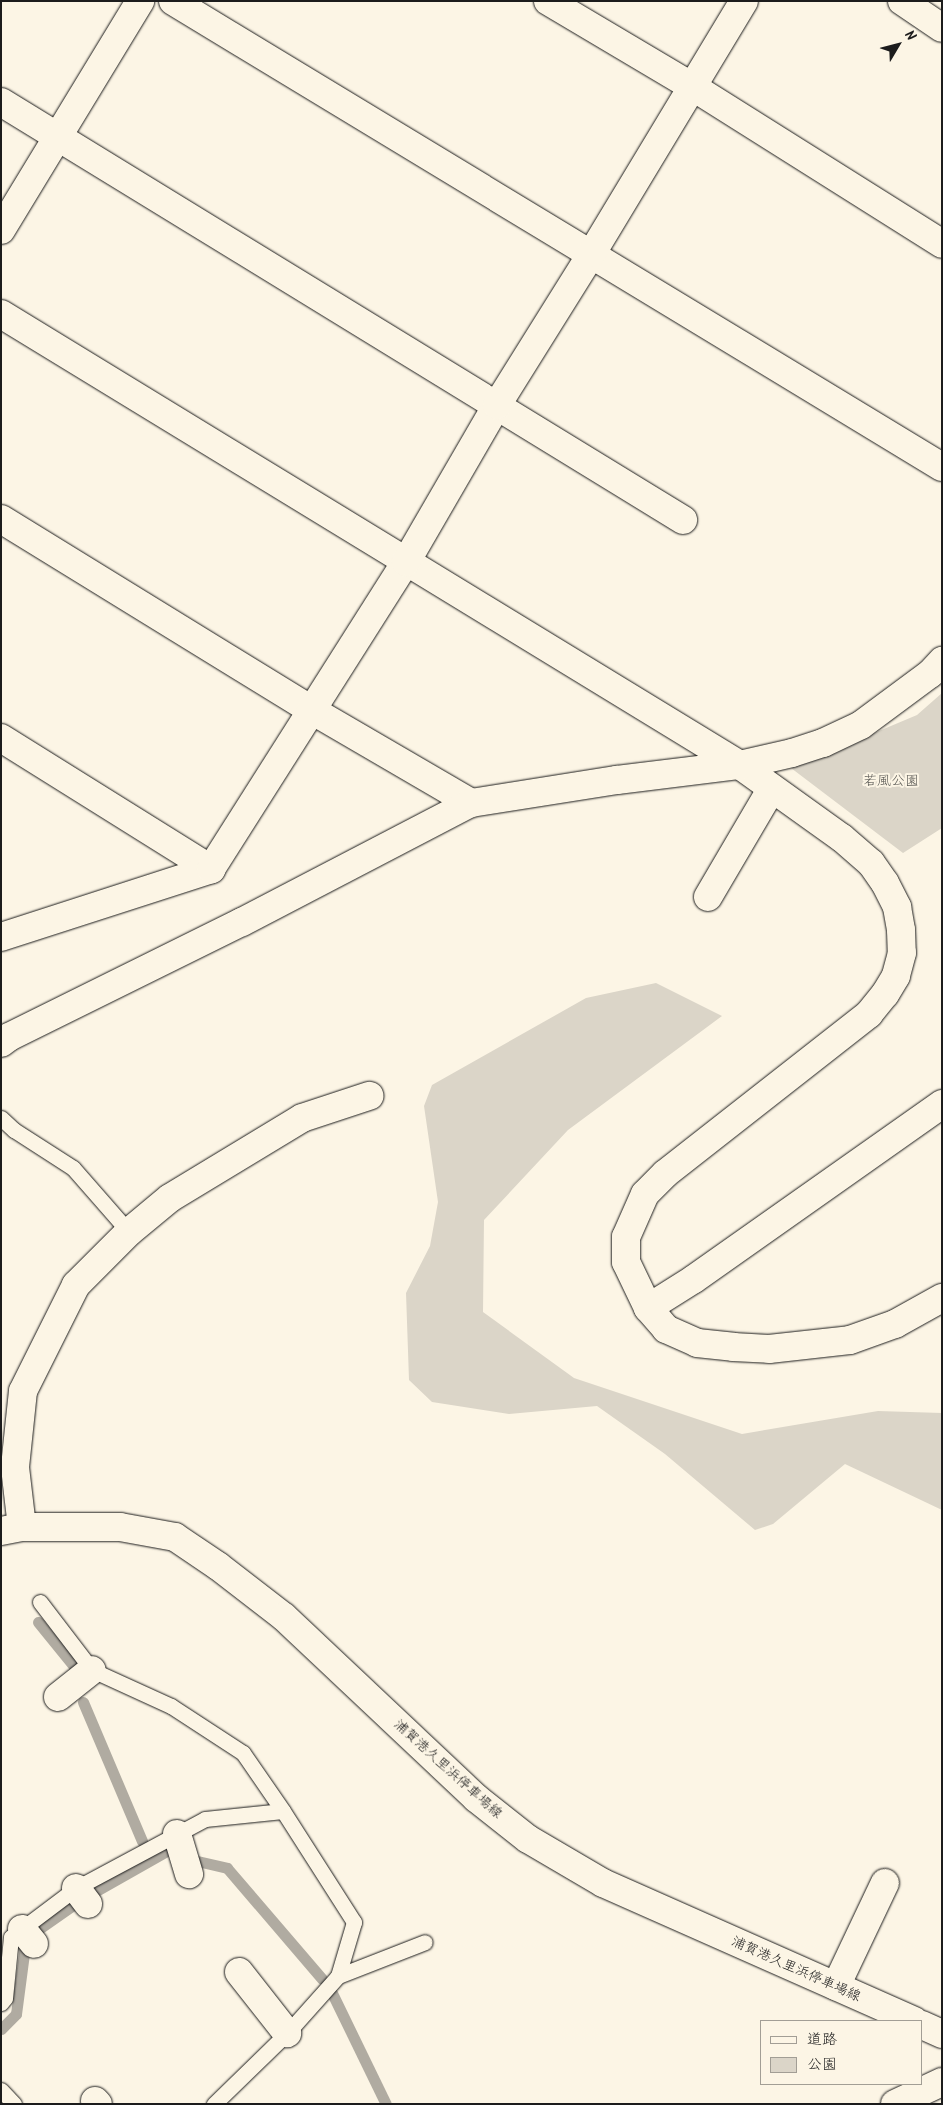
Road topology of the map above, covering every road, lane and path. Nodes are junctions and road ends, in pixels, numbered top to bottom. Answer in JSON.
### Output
{"nodes":[{"id":1,"x":140,"y":1,"type":"edge"},
{"id":2,"x":173,"y":1,"type":"edge"},
{"id":3,"x":548,"y":1,"type":"edge"},
{"id":4,"x":744,"y":1,"type":"edge"},
{"id":5,"x":902,"y":1,"type":"edge"},
{"id":6,"x":942,"y":28,"type":"edge"},
{"id":7,"x":693,"y":87,"type":"junction"},
{"id":8,"x":1,"y":102,"type":"edge"},
{"id":9,"x":58,"y":139,"type":"junction"},
{"id":10,"x":1,"y":230,"type":"edge"},
{"id":11,"x":942,"y":244,"type":"edge"},
{"id":12,"x":592,"y":253,"type":"junction"},
{"id":13,"x":1,"y":314,"type":"edge"},
{"id":14,"x":497,"y":405,"type":"junction"},
{"id":15,"x":942,"y":467,"type":"edge"},
{"id":16,"x":1,"y":519,"type":"edge"},
{"id":17,"x":684,"y":520,"type":"dead end"},
{"id":18,"x":406,"y":562,"type":"junction"},
{"id":19,"x":942,"y":661,"type":"edge"},
{"id":20,"x":313,"y":711,"type":"junction"},
{"id":21,"x":1,"y":738,"type":"edge"},
{"id":22,"x":740,"y":765,"type":"junction"},
{"id":23,"x":772,"y":788,"type":"junction"},
{"id":24,"x":471,"y":803,"type":"junction"},
{"id":25,"x":211,"y":869,"type":"junction"},
{"id":26,"x":708,"y":897,"type":"dead end"},
{"id":27,"x":1,"y":938,"type":"edge"},
{"id":28,"x":1,"y":1043,"type":"edge"},
{"id":29,"x":369,"y":1096,"type":"dead end"},
{"id":30,"x":942,"y":1104,"type":"edge"},
{"id":31,"x":1,"y":1118,"type":"edge"},
{"id":32,"x":129,"y":1232,"type":"junction"},
{"id":33,"x":942,"y":1298,"type":"edge"},
{"id":34,"x":648,"y":1308,"type":"junction"},
{"id":35,"x":8,"y":1461,"type":"edge"},
{"id":36,"x":11,"y":1529,"type":"edge"},
{"id":37,"x":40,"y":1602,"type":"dead end"},
{"id":38,"x":92,"y":1670,"type":"junction"},
{"id":39,"x":58,"y":1697,"type":"dead end"},
{"id":40,"x":283,"y":1811,"type":"junction"},
{"id":41,"x":886,"y":1883,"type":"dead end"},
{"id":42,"x":425,"y":1942,"type":"dead end"},
{"id":43,"x":240,"y":1972,"type":"dead end"},
{"id":44,"x":338,"y":1976,"type":"junction"},
{"id":45,"x":836,"y":1986,"type":"junction"},
{"id":46,"x":1,"y":2003,"type":"edge"},
{"id":47,"x":912,"y":2020,"type":"edge"},
{"id":48,"x":923,"y":2025,"type":"edge"},
{"id":49,"x":287,"y":2032,"type":"junction"},
{"id":50,"x":942,"y":2034,"type":"edge"},
{"id":51,"x":942,"y":2082,"type":"edge"},
{"id":52,"x":1,"y":2090,"type":"edge"},
{"id":53,"x":14,"y":2104,"type":"edge"},
{"id":54,"x":214,"y":2104,"type":"edge"},
{"id":55,"x":895,"y":2104,"type":"edge"}],
"edges":[{"from":1,"to":9,"type":"street"},
{"from":2,"to":12,"type":"street"},
{"from":3,"to":7,"type":"street"},
{"from":4,"to":7,"type":"street"},
{"from":5,"to":6,"type":"street"},
{"from":7,"to":11,"type":"street"},
{"from":7,"to":12,"type":"street"},
{"from":8,"to":9,"type":"street"},
{"from":9,"to":10,"type":"street"},
{"from":9,"to":14,"type":"street"},
{"from":12,"to":14,"type":"street"},
{"from":12,"to":15,"type":"street"},
{"from":13,"to":18,"type":"street"},
{"from":14,"to":17,"type":"street"},
{"from":14,"to":18,"type":"street"},
{"from":16,"to":20,"type":"street"},
{"from":18,"to":20,"type":"street"},
{"from":18,"to":22,"type":"street"},
{"from":19,"to":22,"type":"street"},
{"from":20,"to":24,"type":"street"},
{"from":20,"to":25,"type":"street"},
{"from":21,"to":25,"type":"street"},
{"from":22,"to":23,"type":"street"},
{"from":22,"to":24,"type":"street"},
{"from":23,"to":26,"type":"street"},
{"from":23,"to":34,"type":"street"},
{"from":24,"to":28,"type":"street"},
{"from":25,"to":27,"type":"street"},
{"from":29,"to":32,"type":"street"},
{"from":30,"to":34,"type":"street"},
{"from":31,"to":32,"type":"lane"},
{"from":32,"to":35,"type":"street"},
{"from":33,"to":34,"type":"street"},
{"from":35,"to":36,"type":"street"},
{"from":36,"to":45,"type":"street","name":"浦賀港久里浜停車場線"},
{"from":37,"to":38,"type":"lane"},
{"from":38,"to":39,"type":"street"},
{"from":38,"to":40,"type":"lane"},
{"from":40,"to":44,"type":"lane"},
{"from":40,"to":46,"type":"lane"},
{"from":41,"to":45,"type":"street"},
{"from":42,"to":44,"type":"lane"},
{"from":43,"to":49,"type":"street"},
{"from":44,"to":49,"type":"lane"},
{"from":45,"to":47,"type":"street","name":"浦賀港久里浜停車場線"},
{"from":48,"to":50,"type":"street"},
{"from":49,"to":54,"type":"lane"},
{"from":51,"to":55,"type":"street"},
{"from":52,"to":53,"type":"lane"}]}
